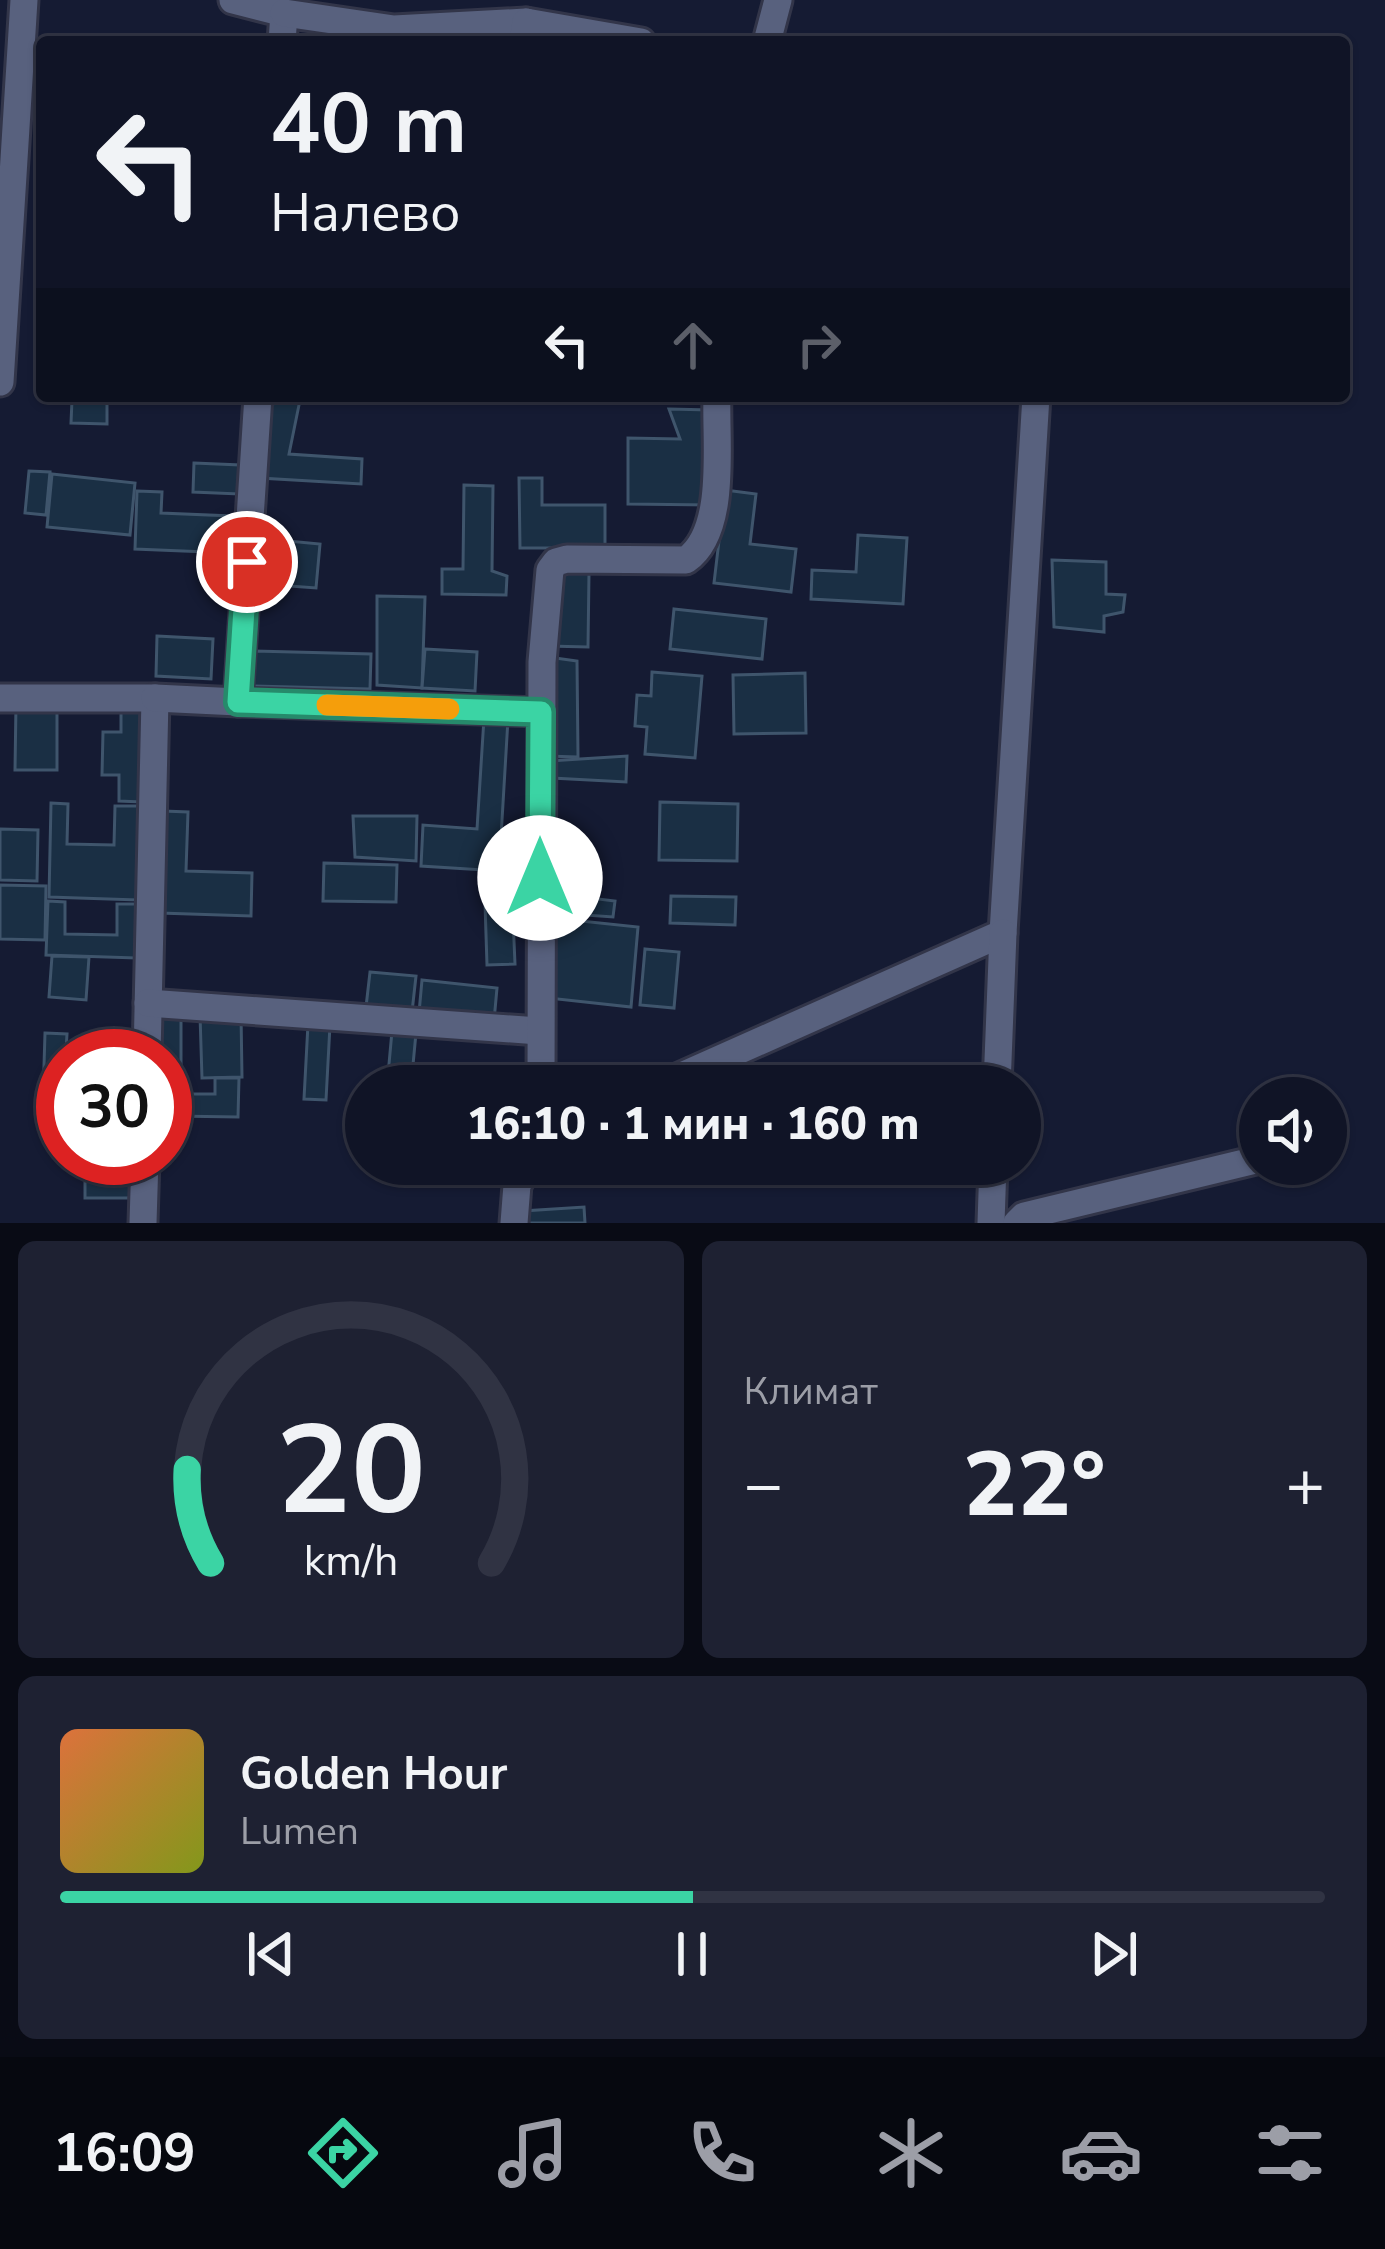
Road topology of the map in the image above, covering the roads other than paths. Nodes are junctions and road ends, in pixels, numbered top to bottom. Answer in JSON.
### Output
{"nodes":[{"id":1,"x":24,"y":0,"type":"edge"},
{"id":2,"x":233,"y":0,"type":"edge"},
{"id":3,"x":778,"y":0,"type":"edge"},
{"id":4,"x":284,"y":13,"type":"junction"},
{"id":5,"x":525,"y":32,"type":"edge"},
{"id":6,"x":282,"y":36,"type":"edge"},
{"id":7,"x":571,"y":36,"type":"edge"},
{"id":8,"x":769,"y":36,"type":"edge"},
{"id":9,"x":0,"y":382,"type":"edge"},
{"id":10,"x":258,"y":402,"type":"edge"},
{"id":11,"x":717,"y":402,"type":"edge"},
{"id":12,"x":1036,"y":402,"type":"edge"},
{"id":13,"x":0,"y":698,"type":"edge"},
{"id":14,"x":154,"y":698,"type":"junction"},
{"id":15,"x":238,"y":702,"type":"junction"},
{"id":16,"x":541,"y":712,"type":"junction"},
{"id":17,"x":1004,"y":932,"type":"junction"},
{"id":18,"x":148,"y":1003,"type":"junction"},
{"id":19,"x":148,"y":1029,"type":"edge"},
{"id":20,"x":539,"y":1030,"type":"junction"},
{"id":21,"x":540,"y":1065,"type":"edge"},
{"id":22,"x":706,"y":1065,"type":"edge"},
{"id":23,"x":998,"y":1065,"type":"edge"},
{"id":24,"x":1239,"y":1164,"type":"edge"},
{"id":25,"x":144,"y":1185,"type":"edge"},
{"id":26,"x":518,"y":1185,"type":"edge"},
{"id":27,"x":992,"y":1185,"type":"edge"},
{"id":28,"x":143,"y":1223,"type":"edge"},
{"id":29,"x":514,"y":1223,"type":"edge"},
{"id":30,"x":991,"y":1223,"type":"edge"},
{"id":31,"x":1017,"y":1223,"type":"edge"}],
"edges":[{"from":1,"to":9,"type":"street"},
{"from":2,"to":4,"type":"street"},
{"from":3,"to":8,"type":"street"},
{"from":4,"to":5,"type":"street"},
{"from":4,"to":6,"type":"street"},
{"from":5,"to":7,"type":"street"},
{"from":10,"to":15,"type":"street"},
{"from":11,"to":16,"type":"street"},
{"from":12,"to":17,"type":"street"},
{"from":13,"to":14,"type":"street"},
{"from":14,"to":15,"type":"street"},
{"from":14,"to":18,"type":"street"},
{"from":15,"to":16,"type":"street"},
{"from":16,"to":20,"type":"street"},
{"from":17,"to":22,"type":"street"},
{"from":17,"to":23,"type":"street"},
{"from":18,"to":19,"type":"street"},
{"from":18,"to":20,"type":"street"},
{"from":20,"to":21,"type":"street"},
{"from":24,"to":31,"type":"street"},
{"from":25,"to":28,"type":"street"},
{"from":26,"to":29,"type":"street"},
{"from":27,"to":30,"type":"street"}]}
